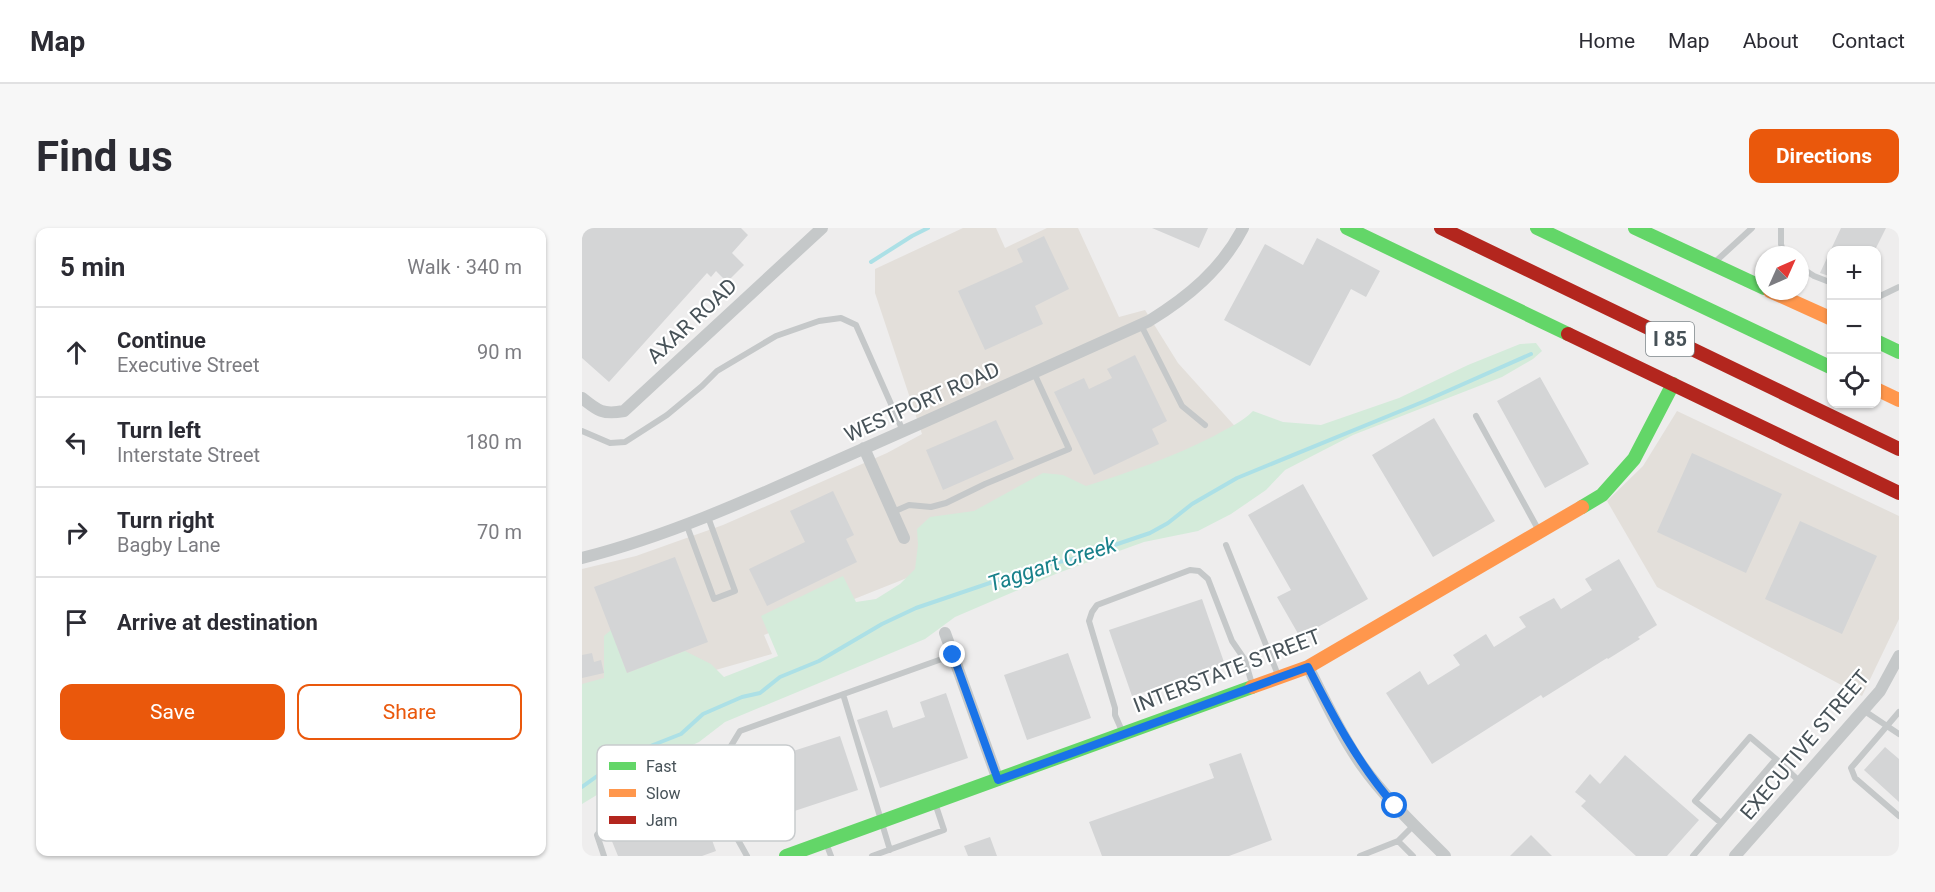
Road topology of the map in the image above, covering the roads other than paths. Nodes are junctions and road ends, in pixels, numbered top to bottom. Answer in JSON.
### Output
{"nodes":[{"id":1,"x":822,"y":228,"type":"edge"},
{"id":2,"x":1243,"y":228,"type":"edge"},
{"id":3,"x":1347,"y":228,"type":"edge"},
{"id":4,"x":1441,"y":228,"type":"edge"},
{"id":5,"x":1538,"y":228,"type":"edge"},
{"id":6,"x":1635,"y":228,"type":"edge"},
{"id":7,"x":1752,"y":228,"type":"edge"},
{"id":8,"x":1781,"y":228,"type":"edge"},
{"id":9,"x":1782,"y":246,"type":"edge"},
{"id":10,"x":1712,"y":264,"type":"junction"},
{"id":11,"x":1809,"y":273,"type":"edge"},
{"id":12,"x":1827,"y":281,"type":"edge"},
{"id":13,"x":1755,"y":284,"type":"edge"},
{"id":14,"x":1899,"y":287,"type":"edge"},
{"id":15,"x":1881,"y":296,"type":"edge"},
{"id":16,"x":1790,"y":300,"type":"edge"},
{"id":17,"x":1827,"y":317,"type":"edge"},
{"id":18,"x":1141,"y":325,"type":"junction"},
{"id":19,"x":1881,"y":343,"type":"edge"},
{"id":20,"x":1899,"y":352,"type":"edge"},
{"id":21,"x":1827,"y":366,"type":"edge"},
{"id":22,"x":1034,"y":373,"type":"junction"},
{"id":23,"x":1673,"y":384,"type":"junction"},
{"id":24,"x":1881,"y":391,"type":"edge"},
{"id":25,"x":582,"y":398,"type":"edge"},
{"id":26,"x":1899,"y":400,"type":"edge"},
{"id":27,"x":1476,"y":416,"type":"dead end"},
{"id":28,"x":1204,"y":424,"type":"dead end"},
{"id":29,"x":582,"y":431,"type":"edge"},
{"id":30,"x":903,"y":432,"type":"junction"},
{"id":31,"x":864,"y":448,"type":"junction"},
{"id":32,"x":1899,"y":449,"type":"edge"},
{"id":33,"x":1899,"y":493,"type":"edge"},
{"id":34,"x":893,"y":512,"type":"junction"},
{"id":35,"x":708,"y":517,"type":"junction"},
{"id":36,"x":687,"y":526,"type":"junction"},
{"id":37,"x":1540,"y":532,"type":"junction"},
{"id":38,"x":904,"y":538,"type":"dead end"},
{"id":39,"x":1226,"y":544,"type":"dead end"},
{"id":40,"x":582,"y":558,"type":"edge"},
{"id":41,"x":945,"y":633,"type":"dead end"},
{"id":42,"x":953,"y":655,"type":"junction"},
{"id":43,"x":1899,"y":656,"type":"edge"},
{"id":44,"x":1308,"y":667,"type":"junction"},
{"id":45,"x":1279,"y":678,"type":"junction"},
{"id":46,"x":1253,"y":687,"type":"junction"},
{"id":47,"x":843,"y":694,"type":"junction"},
{"id":48,"x":1863,"y":710,"type":"junction"},
{"id":49,"x":1899,"y":712,"type":"edge"},
{"id":50,"x":1887,"y":726,"type":"junction"},
{"id":51,"x":1123,"y":734,"type":"junction"},
{"id":52,"x":1899,"y":734,"type":"edge"},
{"id":53,"x":732,"y":745,"type":"edge"},
{"id":54,"x":1776,"y":759,"type":"junction"},
{"id":55,"x":998,"y":780,"type":"junction"},
{"id":56,"x":1800,"y":782,"type":"junction"},
{"id":57,"x":935,"y":803,"type":"junction"},
{"id":58,"x":1899,"y":816,"type":"edge"},
{"id":59,"x":880,"y":822,"type":"junction"},
{"id":60,"x":1721,"y":823,"type":"junction"},
{"id":61,"x":1414,"y":825,"type":"junction"},
{"id":62,"x":599,"y":841,"type":"edge"},
{"id":63,"x":739,"y":841,"type":"edge"},
{"id":64,"x":1398,"y":841,"type":"junction"},
{"id":65,"x":826,"y":842,"type":"junction"},
{"id":66,"x":890,"y":850,"type":"junction"},
{"id":67,"x":604,"y":856,"type":"edge"},
{"id":68,"x":747,"y":856,"type":"edge"},
{"id":69,"x":786,"y":856,"type":"edge"},
{"id":70,"x":831,"y":856,"type":"edge"},
{"id":71,"x":872,"y":856,"type":"edge"},
{"id":72,"x":1360,"y":856,"type":"edge"},
{"id":73,"x":1413,"y":856,"type":"edge"},
{"id":74,"x":1445,"y":856,"type":"edge"},
{"id":75,"x":1693,"y":856,"type":"edge"},
{"id":76,"x":1735,"y":856,"type":"edge"}],
"edges":[{"from":1,"to":25,"type":"street","name":"AXAR ROAD"},
{"from":2,"to":18,"type":"street","name":"WESTPORT ROAD"},
{"from":3,"to":23,"type":"main road"},
{"from":4,"to":32,"type":"main road","number":"I 85"},
{"from":5,"to":21,"type":"main road","number":"I 85"},
{"from":6,"to":10,"type":"main road"},
{"from":7,"to":10,"type":"lane"},
{"from":8,"to":9,"type":"lane"},
{"from":10,"to":13,"type":"main road"},
{"from":11,"to":12,"type":"lane"},
{"from":14,"to":15,"type":"lane"},
{"from":16,"to":17,"type":"main road"},
{"from":18,"to":22,"type":"street","name":"WESTPORT ROAD"},
{"from":18,"to":28,"type":"lane"},
{"from":19,"to":20,"type":"main road"},
{"from":22,"to":30,"type":"street","name":"WESTPORT ROAD"},
{"from":22,"to":34,"type":"lane"},
{"from":23,"to":33,"type":"main road"},
{"from":23,"to":37,"type":"main road","name":"INTERSTATE STREET"},
{"from":24,"to":26,"type":"main road"},
{"from":27,"to":37,"type":"lane"},
{"from":29,"to":30,"type":"lane"},
{"from":30,"to":31,"type":"street","name":"WESTPORT ROAD"},
{"from":31,"to":34,"type":"street"},
{"from":31,"to":35,"type":"street","name":"WESTPORT ROAD"},
{"from":34,"to":38,"type":"street"},
{"from":35,"to":36,"type":"street","name":"WESTPORT ROAD"},
{"from":35,"to":36,"type":"lane"},
{"from":36,"to":40,"type":"street","name":"WESTPORT ROAD"},
{"from":37,"to":44,"type":"main road","name":"INTERSTATE STREET"},
{"from":39,"to":45,"type":"lane"},
{"from":41,"to":42,"type":"street"},
{"from":42,"to":47,"type":"lane"},
{"from":42,"to":55,"type":"street"},
{"from":43,"to":48,"type":"street","name":"EXECUTIVE STREET"},
{"from":44,"to":45,"type":"main road","name":"INTERSTATE STREET"},
{"from":44,"to":61,"type":"street"},
{"from":45,"to":46,"type":"main road","name":"INTERSTATE STREET"},
{"from":46,"to":51,"type":"main road","name":"INTERSTATE STREET"},
{"from":46,"to":51,"type":"lane"},
{"from":47,"to":53,"type":"lane"},
{"from":47,"to":59,"type":"lane"},
{"from":48,"to":50,"type":"lane"},
{"from":48,"to":56,"type":"street","name":"EXECUTIVE STREET"},
{"from":49,"to":50,"type":"lane"},
{"from":50,"to":52,"type":"lane"},
{"from":50,"to":58,"type":"lane"},
{"from":51,"to":55,"type":"main road","name":"INTERSTATE STREET"},
{"from":54,"to":56,"type":"lane"},
{"from":54,"to":60,"type":"lane"},
{"from":54,"to":60,"type":"lane"},
{"from":55,"to":57,"type":"main road","name":"INTERSTATE STREET"},
{"from":56,"to":76,"type":"street","name":"EXECUTIVE STREET"},
{"from":57,"to":59,"type":"main road","name":"INTERSTATE STREET"},
{"from":57,"to":66,"type":"lane"},
{"from":59,"to":65,"type":"main road","name":"INTERSTATE STREET"},
{"from":59,"to":66,"type":"lane"},
{"from":60,"to":75,"type":"lane"},
{"from":61,"to":64,"type":"lane"},
{"from":61,"to":74,"type":"street"},
{"from":62,"to":67,"type":"lane"},
{"from":63,"to":68,"type":"lane"},
{"from":64,"to":72,"type":"lane"},
{"from":64,"to":73,"type":"lane"},
{"from":65,"to":69,"type":"main road","name":"INTERSTATE STREET"},
{"from":65,"to":70,"type":"lane"},
{"from":66,"to":71,"type":"lane"}]}
